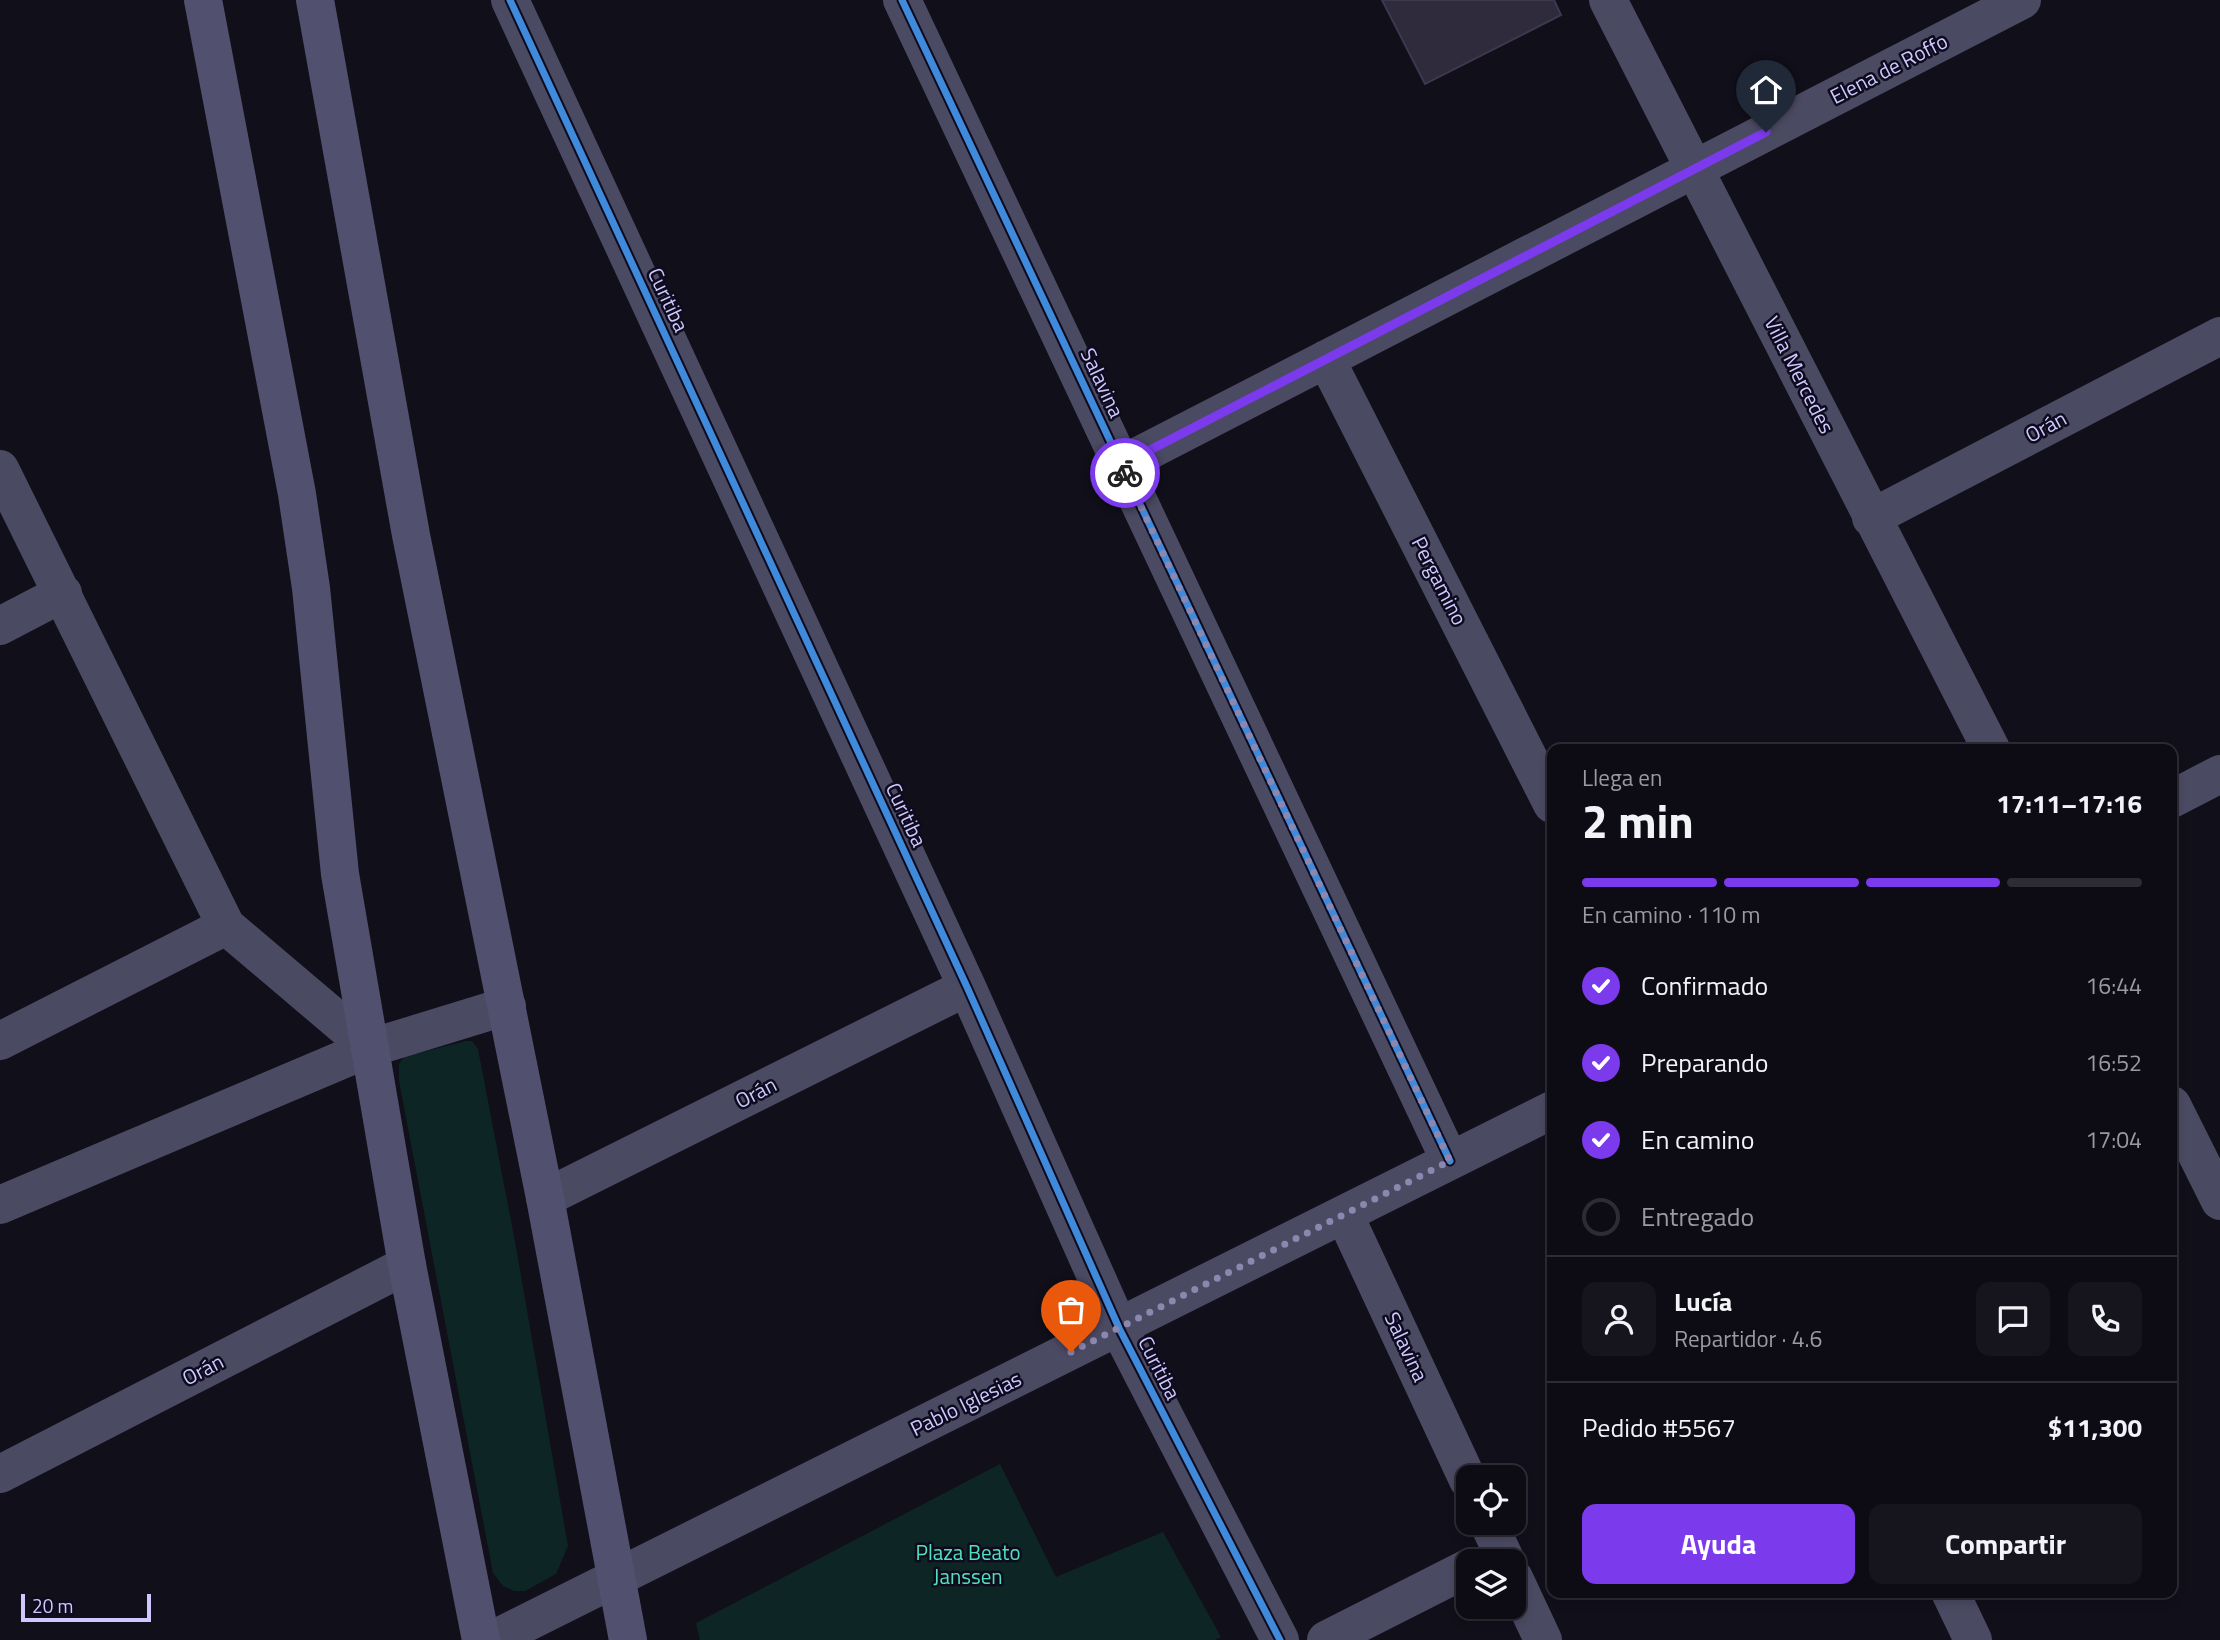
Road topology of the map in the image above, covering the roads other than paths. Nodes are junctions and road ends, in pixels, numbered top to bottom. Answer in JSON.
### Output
{"nodes":[{"id":1,"x":203,"y":0,"type":"edge"},
{"id":2,"x":316,"y":0,"type":"edge"},
{"id":3,"x":510,"y":0,"type":"edge"},
{"id":4,"x":902,"y":0,"type":"edge"},
{"id":5,"x":1608,"y":0,"type":"edge"},
{"id":6,"x":2022,"y":0,"type":"edge"},
{"id":7,"x":1696,"y":168,"type":"junction"},
{"id":8,"x":2220,"y":336,"type":"edge"},
{"id":9,"x":1326,"y":359,"type":"junction"},
{"id":10,"x":1121,"y":465,"type":"junction"},
{"id":11,"x":0,"y":469,"type":"edge"},
{"id":12,"x":1871,"y":518,"type":"junction"},
{"id":13,"x":63,"y":593,"type":"junction"},
{"id":14,"x":0,"y":626,"type":"edge"},
{"id":15,"x":1988,"y":744,"type":"edge"},
{"id":16,"x":2220,"y":774,"type":"edge"},
{"id":17,"x":1547,"y":794,"type":"edge"},
{"id":18,"x":2177,"y":796,"type":"edge"},
{"id":19,"x":226,"y":926,"type":"junction"},
{"id":20,"x":967,"y":987,"type":"junction"},
{"id":21,"x":507,"y":1006,"type":"junction"},
{"id":22,"x":0,"y":1041,"type":"edge"},
{"id":23,"x":370,"y":1048,"type":"junction"},
{"id":24,"x":1547,"y":1112,"type":"edge"},
{"id":25,"x":2177,"y":1115,"type":"edge"},
{"id":26,"x":1450,"y":1161,"type":"junction"},
{"id":27,"x":545,"y":1198,"type":"junction"},
{"id":28,"x":2220,"y":1201,"type":"edge"},
{"id":29,"x":0,"y":1205,"type":"edge"},
{"id":30,"x":1344,"y":1214,"type":"junction"},
{"id":31,"x":407,"y":1265,"type":"junction"},
{"id":32,"x":1119,"y":1328,"type":"junction"},
{"id":33,"x":1461,"y":1465,"type":"edge"},
{"id":34,"x":0,"y":1474,"type":"edge"},
{"id":35,"x":1456,"y":1575,"type":"edge"},
{"id":36,"x":616,"y":1578,"type":"junction"},
{"id":37,"x":1953,"y":1598,"type":"edge"},
{"id":38,"x":1526,"y":1612,"type":"edge"},
{"id":39,"x":481,"y":1640,"type":"edge"},
{"id":40,"x":492,"y":1640,"type":"edge"},
{"id":41,"x":628,"y":1640,"type":"edge"},
{"id":42,"x":1280,"y":1640,"type":"edge"},
{"id":43,"x":1326,"y":1640,"type":"edge"},
{"id":44,"x":1543,"y":1640,"type":"edge"},
{"id":45,"x":1973,"y":1640,"type":"edge"}],
"edges":[{"from":1,"to":23,"type":"main road"},
{"from":2,"to":21,"type":"main road"},
{"from":3,"to":20,"type":"street","name":"Curitiba"},
{"from":4,"to":10,"type":"street","name":"Salavina"},
{"from":5,"to":7,"type":"street","name":"Villa Mercedes"},
{"from":6,"to":7,"type":"street","name":"Elena de Roffo"},
{"from":7,"to":9,"type":"street","name":"Elena de Roffo"},
{"from":7,"to":12,"type":"street","name":"Villa Mercedes"},
{"from":8,"to":12,"type":"street","name":"Orán"},
{"from":9,"to":10,"type":"street","name":"Elena de Roffo"},
{"from":9,"to":17,"type":"street","name":"Pergamino"},
{"from":10,"to":26,"type":"street","name":"Salavina"},
{"from":11,"to":13,"type":"street"},
{"from":12,"to":15,"type":"street","name":"Villa Mercedes"},
{"from":13,"to":14,"type":"street"},
{"from":13,"to":19,"type":"street"},
{"from":16,"to":18,"type":"street"},
{"from":19,"to":22,"type":"street"},
{"from":19,"to":23,"type":"street"},
{"from":20,"to":27,"type":"street","name":"Orán"},
{"from":20,"to":32,"type":"street","name":"Curitiba"},
{"from":21,"to":23,"type":"street"},
{"from":21,"to":27,"type":"main road"},
{"from":23,"to":29,"type":"street"},
{"from":23,"to":31,"type":"main road"},
{"from":24,"to":26,"type":"street","name":"Pablo Iglesias"},
{"from":25,"to":28,"type":"street"},
{"from":26,"to":30,"type":"street","name":"Pablo Iglesias"},
{"from":27,"to":36,"type":"main road"},
{"from":30,"to":32,"type":"street","name":"Pablo Iglesias"},
{"from":30,"to":33,"type":"street","name":"Salavina"},
{"from":31,"to":34,"type":"street","name":"Orán"},
{"from":31,"to":39,"type":"main road"},
{"from":32,"to":36,"type":"street","name":"Pablo Iglesias"},
{"from":32,"to":42,"type":"street","name":"Curitiba"},
{"from":35,"to":43,"type":"street"},
{"from":36,"to":40,"type":"street","name":"Pablo Iglesias"},
{"from":36,"to":41,"type":"main road"},
{"from":37,"to":45,"type":"street"},
{"from":38,"to":44,"type":"street"}]}
